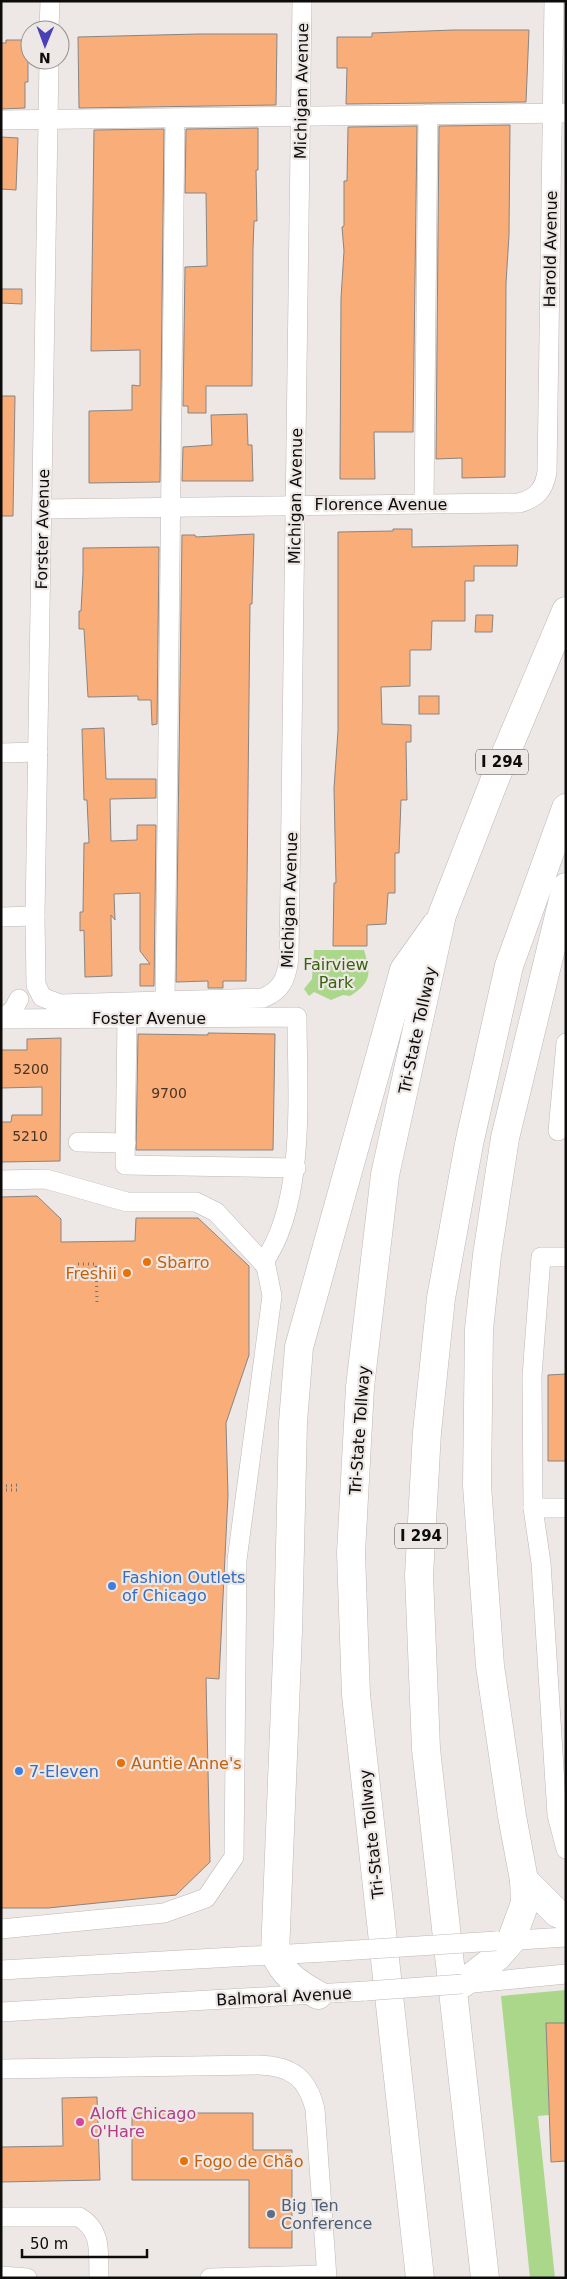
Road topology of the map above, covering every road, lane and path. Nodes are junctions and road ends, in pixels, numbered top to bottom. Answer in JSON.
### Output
{"nodes":[{"id":1,"x":50,"y":1,"type":"edge"},
{"id":2,"x":302,"y":1,"type":"edge"},
{"id":3,"x":554,"y":1,"type":"edge"},
{"id":4,"x":49,"y":20,"type":"edge"},
{"id":5,"x":49,"y":70,"type":"edge"},
{"id":6,"x":559,"y":113,"type":"edge"},
{"id":7,"x":428,"y":114,"type":"junction"},
{"id":8,"x":301,"y":116,"type":"junction"},
{"id":9,"x":175,"y":118,"type":"junction"},
{"id":10,"x":1,"y":120,"type":"edge"},
{"id":11,"x":48,"y":120,"type":"junction"},
{"id":12,"x":539,"y":494,"type":"joint"},
{"id":13,"x":424,"y":503,"type":"junction"},
{"id":14,"x":295,"y":504,"type":"junction"},
{"id":15,"x":170,"y":507,"type":"junction"},
{"id":16,"x":42,"y":510,"type":"junction"},
{"id":17,"x":566,"y":610,"type":"edge"},
{"id":18,"x":38,"y":752,"type":"junction"},
{"id":19,"x":1,"y":753,"type":"edge"},
{"id":20,"x":566,"y":808,"type":"edge"},
{"id":21,"x":566,"y":887,"type":"edge"},
{"id":22,"x":442,"y":915,"type":"junction"},
{"id":23,"x":35,"y":916,"type":"junction"},
{"id":24,"x":1,"y":917,"type":"edge"},
{"id":25,"x":280,"y":988,"type":"joint"},
{"id":26,"x":42,"y":997,"type":"joint"},
{"id":27,"x":19,"y":999,"type":"dead end"},
{"id":28,"x":165,"y":1002,"type":"junction"},
{"id":29,"x":127,"y":1018,"type":"junction"},
{"id":30,"x":1,"y":1019,"type":"edge"},
{"id":31,"x":566,"y":1043,"type":"edge"},
{"id":32,"x":556,"y":1131,"type":"edge"},
{"id":33,"x":78,"y":1142,"type":"dead end"},
{"id":34,"x":126,"y":1143,"type":"junction"},
{"id":35,"x":296,"y":1168,"type":"junction"},
{"id":36,"x":1,"y":1180,"type":"edge"},
{"id":37,"x":566,"y":1257,"type":"edge"},
{"id":38,"x":263,"y":1263,"type":"junction"},
{"id":39,"x":78,"y":1264,"type":"dead end"},
{"id":40,"x":97,"y":1303,"type":"dead end"},
{"id":41,"x":1,"y":1486,"type":"edge"},
{"id":42,"x":1,"y":1490,"type":"edge"},
{"id":43,"x":534,"y":1508,"type":"junction"},
{"id":44,"x":566,"y":1508,"type":"edge"},
{"id":45,"x":566,"y":1849,"type":"edge"},
{"id":46,"x":524,"y":1880,"type":"junction"},
{"id":47,"x":566,"y":1917,"type":"edge"},
{"id":48,"x":1,"y":1929,"type":"edge"},
{"id":49,"x":566,"y":1937,"type":"edge"},
{"id":50,"x":275,"y":1954,"type":"junction"},
{"id":51,"x":501,"y":1955,"type":"junction"},
{"id":52,"x":1,"y":1970,"type":"edge"},
{"id":53,"x":566,"y":1974,"type":"edge"},
{"id":54,"x":462,"y":1984,"type":"joint"},
{"id":55,"x":324,"y":1994,"type":"junction"},
{"id":56,"x":1,"y":2012,"type":"edge"},
{"id":57,"x":1,"y":2069,"type":"edge"},
{"id":58,"x":1,"y":2217,"type":"edge"},
{"id":59,"x":326,"y":2273,"type":"edge"},
{"id":60,"x":222,"y":2274,"type":"edge"},
{"id":61,"x":1,"y":2276,"type":"edge"},
{"id":62,"x":27,"y":2278,"type":"edge"},
{"id":63,"x":99,"y":2278,"type":"edge"},
{"id":64,"x":420,"y":2278,"type":"edge"},
{"id":65,"x":486,"y":2278,"type":"edge"}],
"edges":[{"from":1,"to":4,"type":"street"},
{"from":2,"to":8,"type":"street","name":"Michigan Avenue"},
{"from":3,"to":6,"type":"street","name":"Harold Avenue"},
{"from":5,"to":11,"type":"street","name":"Forster Avenue"},
{"from":6,"to":7,"type":"street"},
{"from":6,"to":12,"type":"street","name":"Harold Avenue"},
{"from":7,"to":8,"type":"street"},
{"from":7,"to":13,"type":"street"},
{"from":8,"to":9,"type":"street"},
{"from":8,"to":14,"type":"street","name":"Michigan Avenue"},
{"from":9,"to":11,"type":"street"},
{"from":9,"to":15,"type":"street"},
{"from":10,"to":11,"type":"street"},
{"from":11,"to":16,"type":"street","name":"Forster Avenue"},
{"from":12,"to":13,"type":"street","name":"Florence Avenue"},
{"from":13,"to":14,"type":"street","name":"Florence Avenue"},
{"from":14,"to":15,"type":"street","name":"Florence Avenue"},
{"from":14,"to":25,"type":"street","name":"Michigan Avenue"},
{"from":15,"to":16,"type":"street","name":"Florence Avenue"},
{"from":15,"to":28,"type":"street"},
{"from":16,"to":18,"type":"street","name":"Forster Avenue"},
{"from":17,"to":22,"type":"highway","name":"Tri-State Tollway","number":"I 294"},
{"from":18,"to":19,"type":"street"},
{"from":18,"to":23,"type":"street","name":"Forster Avenue"},
{"from":20,"to":65,"type":"highway","number":"I 294"},
{"from":21,"to":46,"type":"highway"},
{"from":22,"to":50,"type":"highway"},
{"from":22,"to":64,"type":"highway","name":"Tri-State Tollway","number":"I 294"},
{"from":23,"to":24,"type":"street"},
{"from":23,"to":26,"type":"street","name":"Forster Avenue"},
{"from":25,"to":28,"type":"street","name":"Foster Avenue"},
{"from":26,"to":28,"type":"street","name":"Foster Avenue"},
{"from":27,"to":30,"type":"street"},
{"from":29,"to":30,"type":"street","name":"Foster Avenue"},
{"from":29,"to":34,"type":"street"},
{"from":29,"to":35,"type":"street","name":"Foster Avenue"},
{"from":31,"to":32,"type":"street"},
{"from":33,"to":34,"type":"street"},
{"from":34,"to":35,"type":"street"},
{"from":35,"to":38,"type":"street"},
{"from":36,"to":38,"type":"street"},
{"from":37,"to":43,"type":"street"},
{"from":38,"to":48,"type":"street"},
{"from":39,"to":40,"type":"path"},
{"from":41,"to":42,"type":"path"},
{"from":43,"to":44,"type":"street"},
{"from":43,"to":45,"type":"street"},
{"from":46,"to":47,"type":"highway"},
{"from":46,"to":51,"type":"highway"},
{"from":49,"to":51,"type":"street"},
{"from":50,"to":51,"type":"street","bridge":true},
{"from":50,"to":52,"type":"street"},
{"from":50,"to":55,"type":"highway"},
{"from":51,"to":53,"type":"street"},
{"from":51,"to":54,"type":"highway"},
{"from":54,"to":55,"type":"street","name":"Balmoral Avenue","bridge":true},
{"from":55,"to":56,"type":"street","name":"Balmoral Avenue"},
{"from":57,"to":59,"type":"street"},
{"from":58,"to":63,"type":"street"},
{"from":59,"to":60,"type":"street"},
{"from":61,"to":62,"type":"street"}]}
